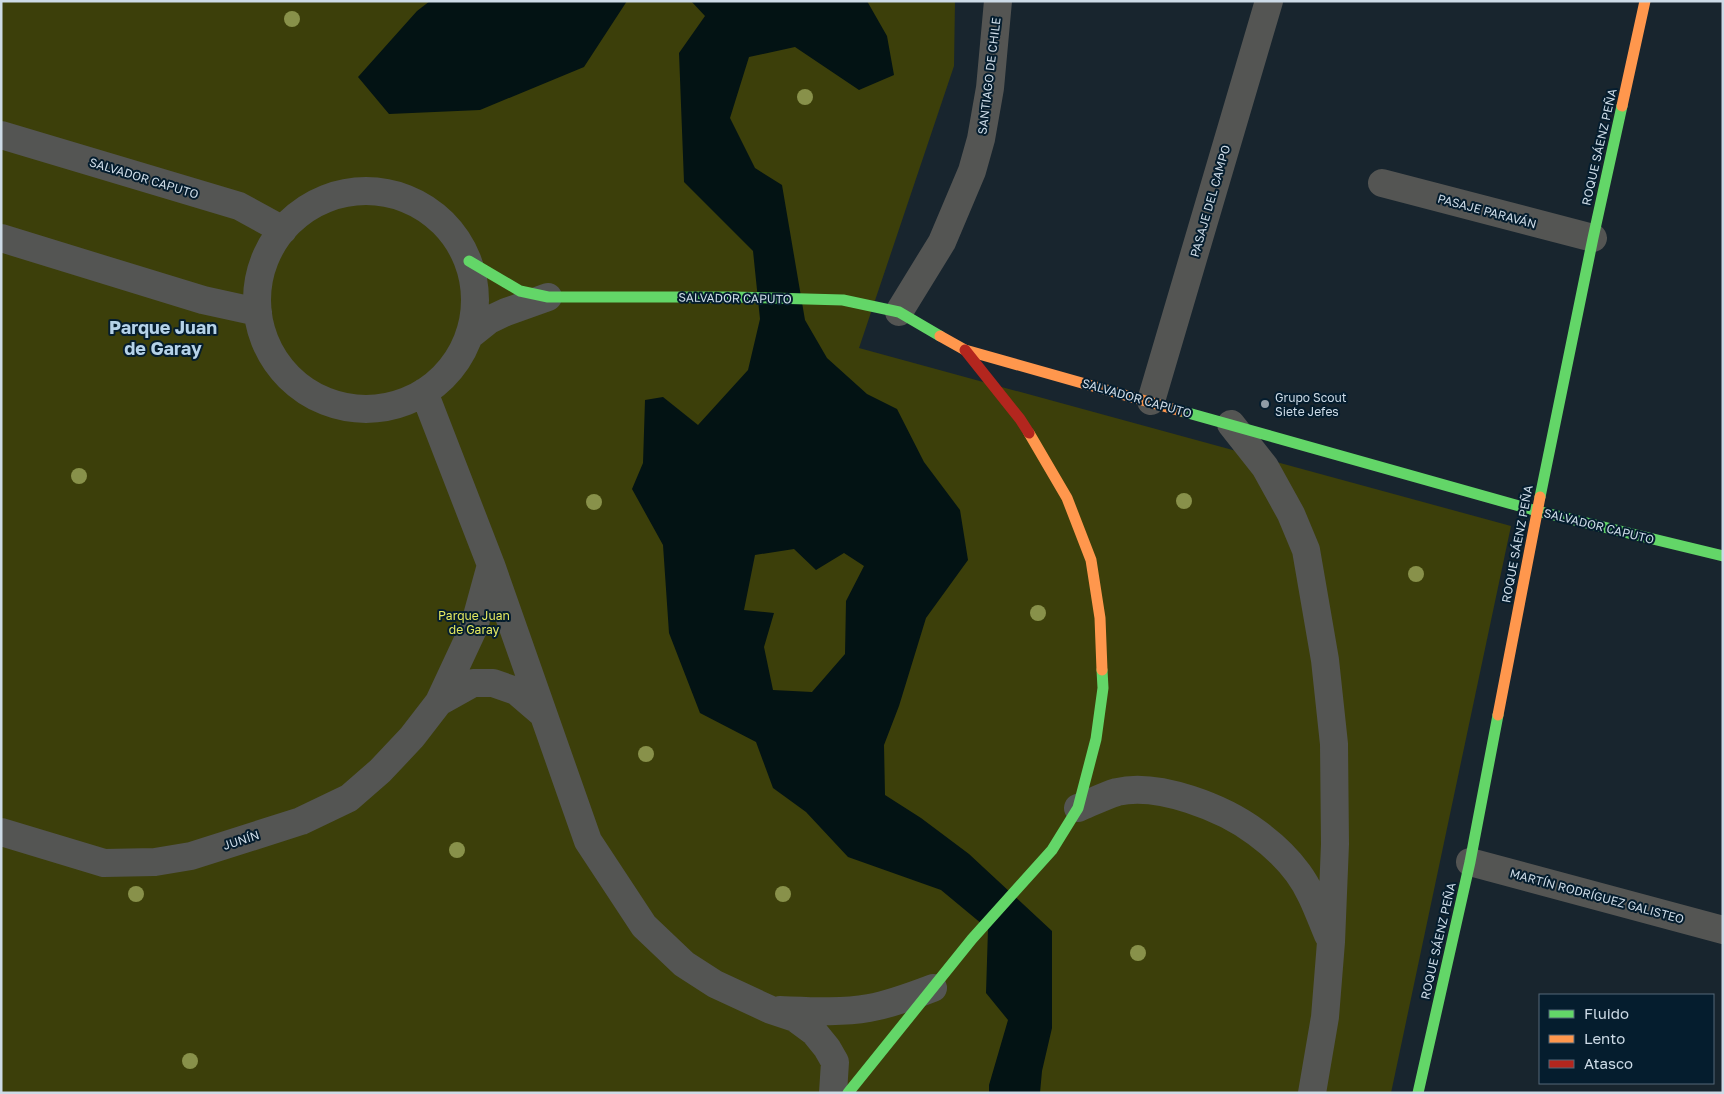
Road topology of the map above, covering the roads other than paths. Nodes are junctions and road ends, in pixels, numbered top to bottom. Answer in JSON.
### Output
{"nodes":[{"id":1,"x":998,"y":1,"type":"edge"},
{"id":2,"x":1269,"y":1,"type":"edge"},
{"id":3,"x":1645,"y":1,"type":"edge"},
{"id":4,"x":1,"y":135,"type":"edge"},
{"id":5,"x":1382,"y":183,"type":"dead end"},
{"id":6,"x":282,"y":230,"type":"junction"},
{"id":7,"x":1,"y":238,"type":"edge"},
{"id":8,"x":1593,"y":238,"type":"junction"},
{"id":9,"x":469,"y":260,"type":"junction"},
{"id":10,"x":548,"y":297,"type":"junction"},
{"id":11,"x":258,"y":312,"type":"junction"},
{"id":12,"x":900,"y":312,"type":"junction"},
{"id":13,"x":469,"y":336,"type":"junction"},
{"id":14,"x":965,"y":350,"type":"junction"},
{"id":15,"x":424,"y":392,"type":"junction"},
{"id":16,"x":1151,"y":401,"type":"junction"},
{"id":17,"x":1231,"y":424,"type":"junction"},
{"id":18,"x":1537,"y":511,"type":"junction"},
{"id":19,"x":1723,"y":556,"type":"edge"},
{"id":20,"x":491,"y":565,"type":"junction"},
{"id":21,"x":439,"y":702,"type":"junction"},
{"id":22,"x":544,"y":715,"type":"junction"},
{"id":23,"x":1078,"y":808,"type":"junction"},
{"id":24,"x":1,"y":832,"type":"edge"},
{"id":25,"x":1470,"y":862,"type":"junction"},
{"id":26,"x":1723,"y":930,"type":"edge"},
{"id":27,"x":1331,"y":942,"type":"junction"},
{"id":28,"x":933,"y":988,"type":"junction"},
{"id":29,"x":770,"y":1010,"type":"junction"},
{"id":30,"x":832,"y":1093,"type":"edge"},
{"id":31,"x":848,"y":1093,"type":"edge"},
{"id":32,"x":1312,"y":1093,"type":"edge"},
{"id":33,"x":1418,"y":1093,"type":"edge"}],
"edges":[{"from":1,"to":12,"type":"street","name":"SANTIAGO DE CHILE"},
{"from":2,"to":16,"type":"street","name":"PASAJE DEL CAMPO"},
{"from":3,"to":8,"type":"street","name":"ROQUE SÁENZ PEÑA"},
{"from":4,"to":6,"type":"street","name":"SALVADOR CAPUTO"},
{"from":5,"to":8,"type":"street","name":"PASAJE PARAVÁN"},
{"from":6,"to":9,"type":"street"},
{"from":6,"to":11,"type":"street"},
{"from":7,"to":11,"type":"street"},
{"from":8,"to":18,"type":"street","name":"ROQUE SÁENZ PEÑA"},
{"from":9,"to":10,"type":"street","name":"SALVADOR CAPUTO"},
{"from":9,"to":13,"type":"street"},
{"from":10,"to":12,"type":"street","name":"SALVADOR CAPUTO"},
{"from":10,"to":13,"type":"street","name":"SALVADOR CAPUTO"},
{"from":11,"to":15,"type":"street"},
{"from":12,"to":14,"type":"street","name":"SALVADOR CAPUTO"},
{"from":13,"to":15,"type":"street"},
{"from":14,"to":16,"type":"street","name":"SALVADOR CAPUTO"},
{"from":14,"to":23,"type":"street"},
{"from":15,"to":20,"type":"street"},
{"from":16,"to":17,"type":"street","name":"SALVADOR CAPUTO"},
{"from":17,"to":18,"type":"street","name":"SALVADOR CAPUTO"},
{"from":17,"to":27,"type":"street"},
{"from":18,"to":19,"type":"street","name":"SALVADOR CAPUTO"},
{"from":18,"to":25,"type":"street","name":"ROQUE SÁENZ PEÑA"},
{"from":20,"to":21,"type":"street","name":"JUNÍN"},
{"from":20,"to":22,"type":"street"},
{"from":21,"to":22,"type":"street","name":"JUNÍN"},
{"from":21,"to":24,"type":"street","name":"JUNÍN"},
{"from":22,"to":29,"type":"street"},
{"from":23,"to":27,"type":"street"},
{"from":23,"to":28,"type":"street"},
{"from":25,"to":26,"type":"street","name":"MARTÍN RODRÍGUEZ GALISTEO"},
{"from":25,"to":33,"type":"street","name":"ROQUE SÁENZ PEÑA"},
{"from":27,"to":32,"type":"street"},
{"from":28,"to":29,"type":"street"},
{"from":28,"to":31,"type":"street"},
{"from":29,"to":30,"type":"street"}]}
